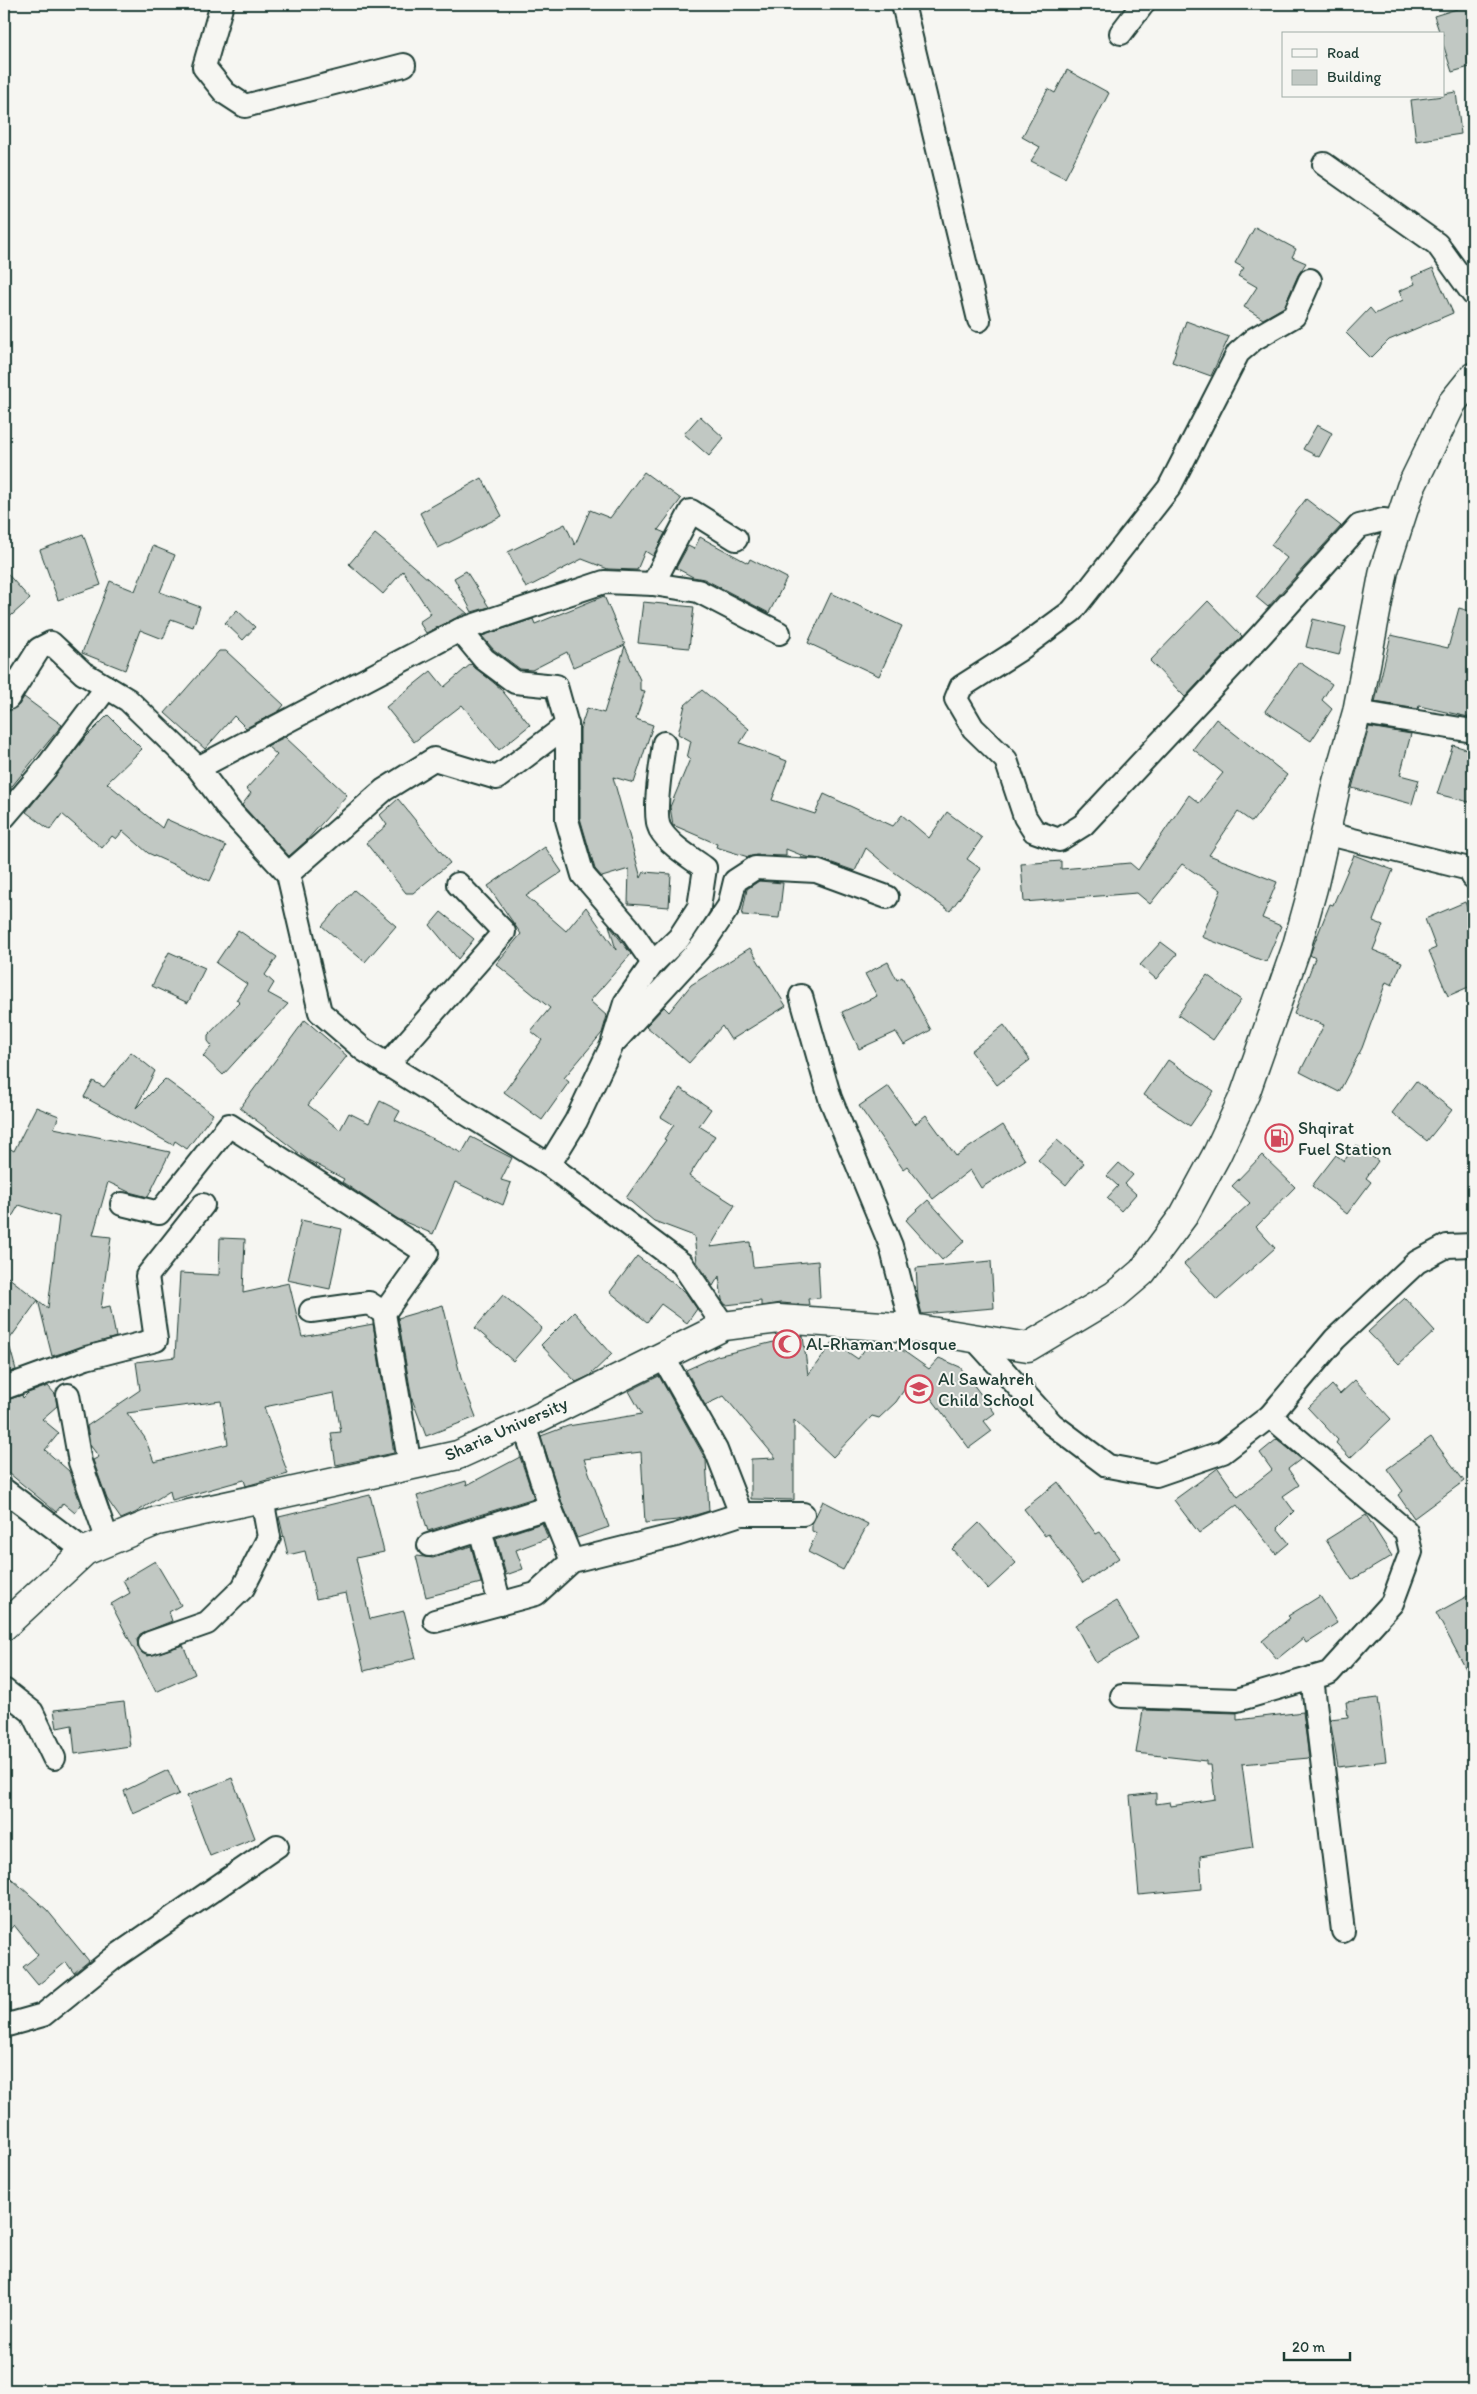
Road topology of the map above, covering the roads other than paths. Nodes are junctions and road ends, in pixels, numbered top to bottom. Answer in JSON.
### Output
{"nodes":[{"id":1,"x":222,"y":4,"type":"edge"},
{"id":2,"x":903,"y":4,"type":"edge"},
{"id":3,"x":1144,"y":4,"type":"edge"},
{"id":4,"x":1121,"y":33,"type":"dead end"},
{"id":5,"x":404,"y":65,"type":"dead end"},
{"id":6,"x":1324,"y":164,"type":"dead end"},
{"id":7,"x":1310,"y":280,"type":"dead end"},
{"id":8,"x":1473,"y":294,"type":"edge"},
{"id":9,"x":979,"y":320,"type":"dead end"},
{"id":10,"x":1473,"y":377,"type":"edge"},
{"id":11,"x":1399,"y":522,"type":"junction"},
{"id":12,"x":736,"y":539,"type":"dead end"},
{"id":13,"x":653,"y":584,"type":"junction"},
{"id":14,"x":460,"y":630,"type":"junction"},
{"id":15,"x":779,"y":633,"type":"dead end"},
{"id":16,"x":106,"y":687,"type":"junction"},
{"id":17,"x":4,"y":697,"type":"edge"},
{"id":18,"x":1356,"y":712,"type":"junction"},
{"id":19,"x":567,"y":725,"type":"junction"},
{"id":20,"x":1473,"y":731,"type":"edge"},
{"id":21,"x":664,"y":743,"type":"dead end"},
{"id":22,"x":198,"y":768,"type":"junction"},
{"id":23,"x":4,"y":817,"type":"edge"},
{"id":24,"x":1325,"y":833,"type":"junction"},
{"id":25,"x":288,"y":874,"type":"junction"},
{"id":26,"x":1473,"y":877,"type":"edge"},
{"id":27,"x":458,"y":884,"type":"dead end"},
{"id":28,"x":887,"y":897,"type":"dead end"},
{"id":29,"x":653,"y":963,"type":"junction"},
{"id":30,"x":801,"y":996,"type":"dead end"},
{"id":31,"x":612,"y":1045,"type":"junction"},
{"id":32,"x":387,"y":1064,"type":"junction"},
{"id":33,"x":549,"y":1165,"type":"junction"},
{"id":34,"x":122,"y":1204,"type":"dead end"},
{"id":35,"x":203,"y":1205,"type":"dead end"},
{"id":36,"x":1473,"y":1245,"type":"edge"},
{"id":37,"x":310,"y":1311,"type":"dead end"},
{"id":38,"x":384,"y":1313,"type":"junction"},
{"id":39,"x":724,"y":1326,"type":"junction"},
{"id":40,"x":912,"y":1328,"type":"junction"},
{"id":41,"x":973,"y":1337,"type":"junction"},
{"id":42,"x":662,"y":1355,"type":"junction"},
{"id":43,"x":4,"y":1388,"type":"edge"},
{"id":44,"x":68,"y":1395,"type":"dead end"},
{"id":45,"x":1270,"y":1416,"type":"junction"},
{"id":46,"x":524,"y":1425,"type":"junction"},
{"id":47,"x":410,"y":1466,"type":"junction"},
{"id":48,"x":4,"y":1490,"type":"edge"},
{"id":49,"x":262,"y":1498,"type":"junction"},
{"id":50,"x":550,"y":1507,"type":"junction"},
{"id":51,"x":741,"y":1514,"type":"junction"},
{"id":52,"x":803,"y":1514,"type":"dead end"},
{"id":53,"x":480,"y":1529,"type":"junction"},
{"id":54,"x":429,"y":1544,"type":"dead end"},
{"id":55,"x":97,"y":1546,"type":"junction"},
{"id":56,"x":572,"y":1561,"type":"junction"},
{"id":57,"x":500,"y":1604,"type":"junction"},
{"id":58,"x":435,"y":1621,"type":"dead end"},
{"id":59,"x":4,"y":1626,"type":"edge"},
{"id":60,"x":150,"y":1643,"type":"dead end"},
{"id":61,"x":1312,"y":1678,"type":"junction"},
{"id":62,"x":4,"y":1690,"type":"edge"},
{"id":63,"x":1122,"y":1696,"type":"dead end"},
{"id":64,"x":54,"y":1758,"type":"dead end"},
{"id":65,"x":278,"y":1846,"type":"dead end"},
{"id":66,"x":1343,"y":1931,"type":"dead end"},
{"id":67,"x":4,"y":2026,"type":"edge"}],
"edges":[{"from":1,"to":5,"type":"street"},
{"from":2,"to":9,"type":"street"},
{"from":3,"to":4,"type":"street"},
{"from":6,"to":8,"type":"street"},
{"from":7,"to":11,"type":"street"},
{"from":10,"to":11,"type":"main road","name":"Sharia University"},
{"from":11,"to":18,"type":"main road","name":"Sharia University"},
{"from":12,"to":13,"type":"street"},
{"from":13,"to":14,"type":"street"},
{"from":13,"to":15,"type":"street"},
{"from":14,"to":19,"type":"street"},
{"from":14,"to":22,"type":"street"},
{"from":16,"to":17,"type":"street"},
{"from":16,"to":22,"type":"street"},
{"from":16,"to":23,"type":"street"},
{"from":18,"to":20,"type":"street"},
{"from":18,"to":24,"type":"main road","name":"Sharia University"},
{"from":19,"to":25,"type":"street"},
{"from":19,"to":29,"type":"street"},
{"from":21,"to":29,"type":"street"},
{"from":22,"to":25,"type":"street"},
{"from":24,"to":26,"type":"street"},
{"from":24,"to":41,"type":"main road","name":"Sharia University"},
{"from":25,"to":32,"type":"street"},
{"from":27,"to":32,"type":"street"},
{"from":28,"to":31,"type":"street"},
{"from":29,"to":31,"type":"street"},
{"from":30,"to":40,"type":"street"},
{"from":31,"to":33,"type":"street"},
{"from":32,"to":33,"type":"street"},
{"from":33,"to":39,"type":"street"},
{"from":34,"to":38,"type":"street"},
{"from":35,"to":43,"type":"street"},
{"from":36,"to":45,"type":"street"},
{"from":37,"to":38,"type":"street"},
{"from":38,"to":47,"type":"street"},
{"from":39,"to":40,"type":"main road","name":"Sharia University"},
{"from":39,"to":42,"type":"main road","name":"Sharia University"},
{"from":40,"to":41,"type":"main road","name":"Sharia University"},
{"from":41,"to":45,"type":"street"},
{"from":42,"to":46,"type":"main road","name":"Sharia University"},
{"from":42,"to":51,"type":"street"},
{"from":44,"to":55,"type":"street"},
{"from":45,"to":61,"type":"street"},
{"from":46,"to":47,"type":"main road","name":"Sharia University"},
{"from":46,"to":50,"type":"street"},
{"from":47,"to":49,"type":"main road","name":"Sharia University"},
{"from":48,"to":55,"type":"street"},
{"from":49,"to":55,"type":"main road","name":"Sharia University"},
{"from":49,"to":60,"type":"street"},
{"from":50,"to":53,"type":"street"},
{"from":50,"to":56,"type":"street"},
{"from":51,"to":52,"type":"street"},
{"from":51,"to":56,"type":"street"},
{"from":53,"to":54,"type":"street"},
{"from":53,"to":57,"type":"street"},
{"from":55,"to":59,"type":"main road","name":"Sharia University"},
{"from":56,"to":57,"type":"street"},
{"from":57,"to":58,"type":"street"},
{"from":61,"to":63,"type":"street"},
{"from":61,"to":66,"type":"street"},
{"from":62,"to":64,"type":"street"},
{"from":65,"to":67,"type":"street"}]}
